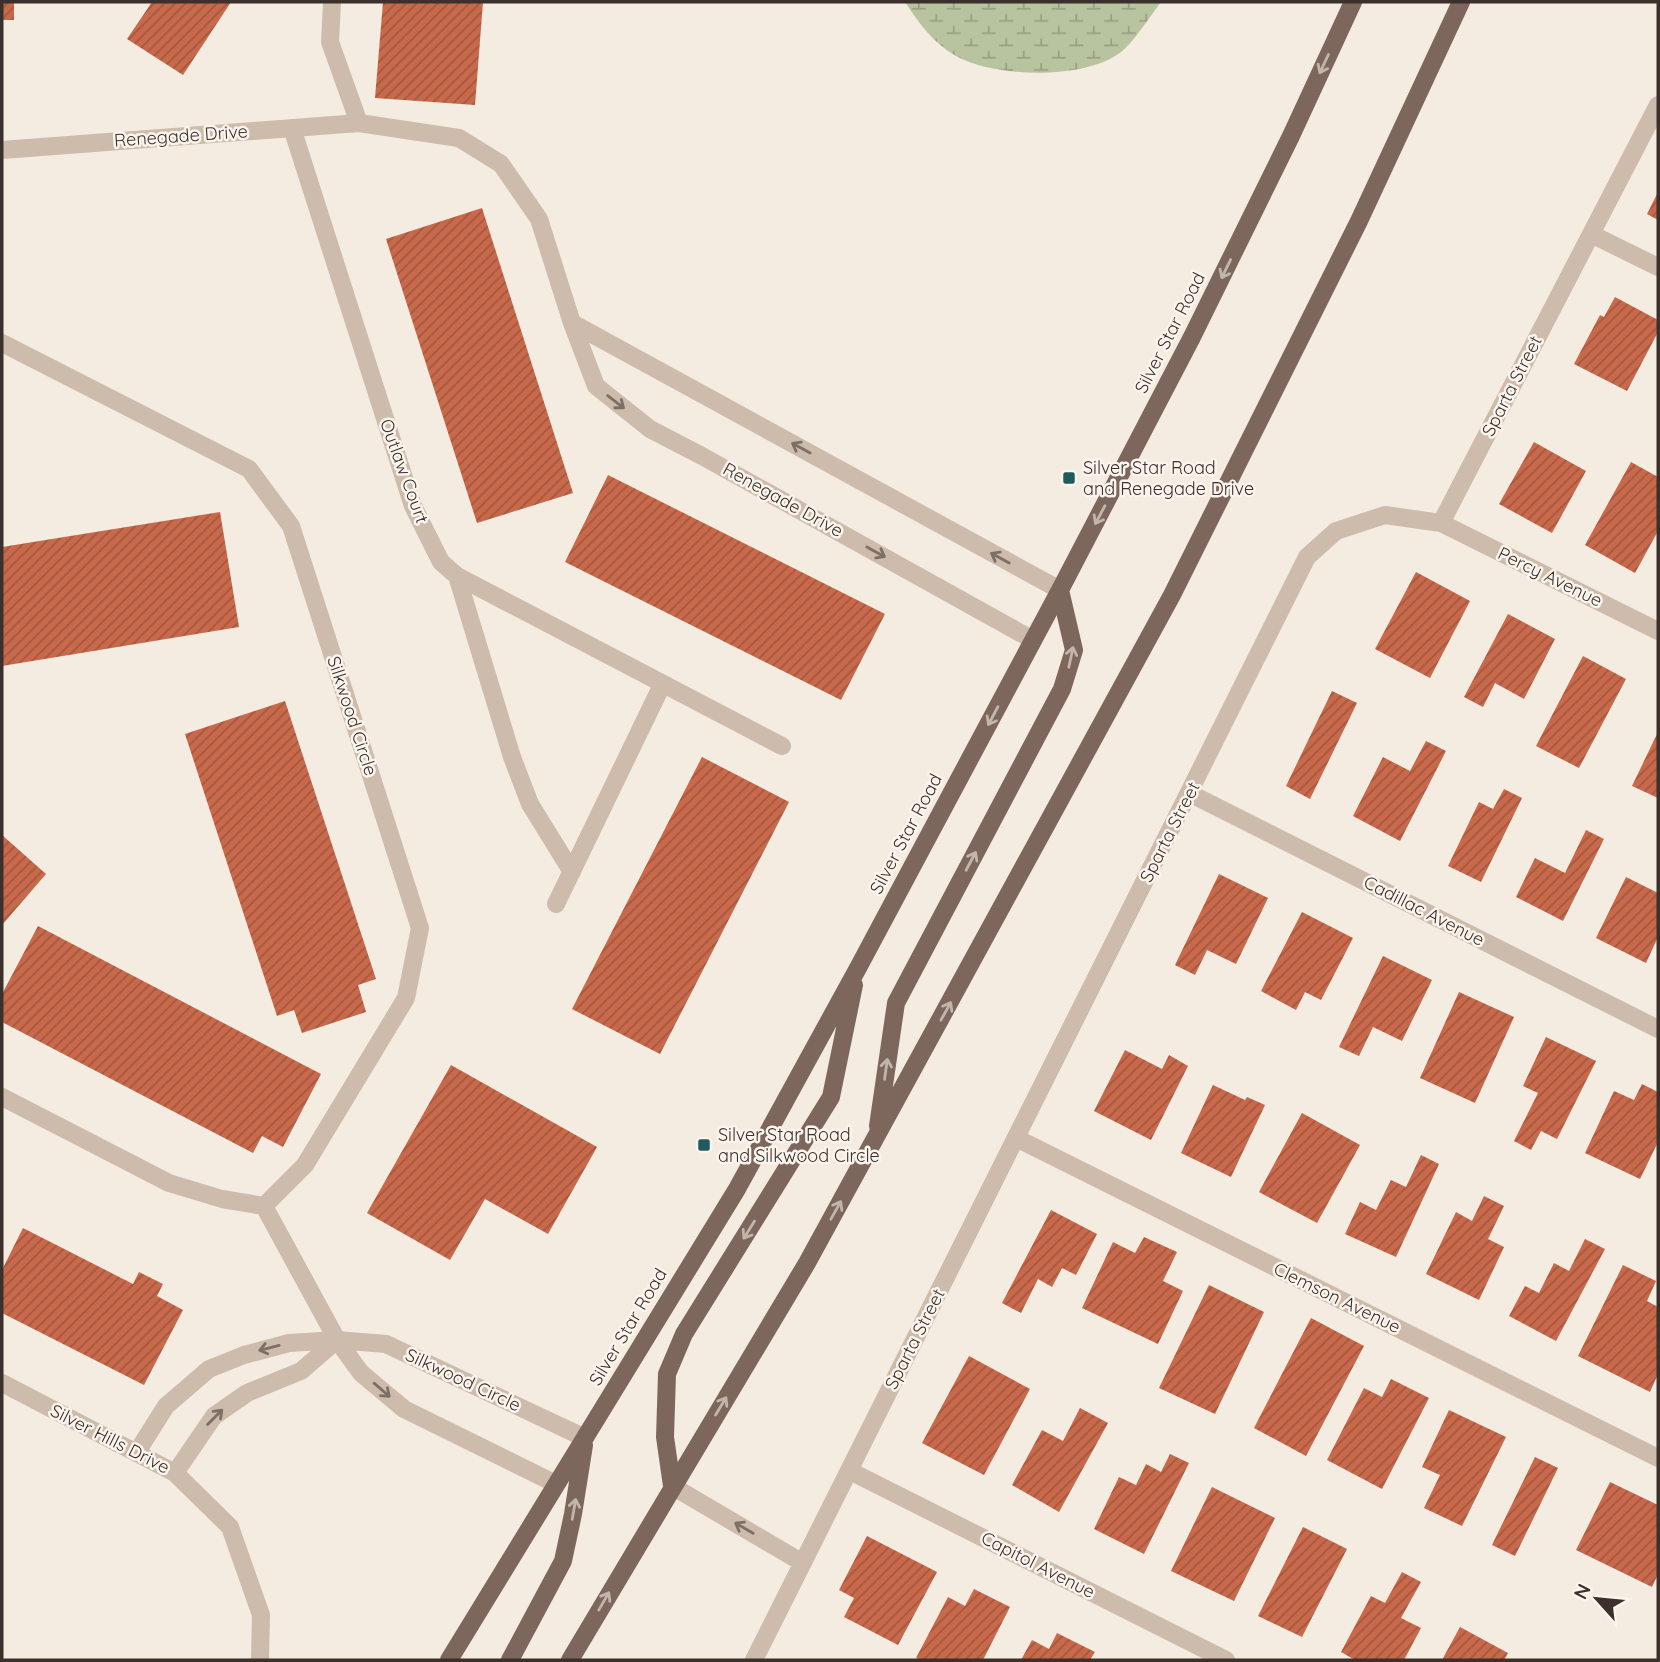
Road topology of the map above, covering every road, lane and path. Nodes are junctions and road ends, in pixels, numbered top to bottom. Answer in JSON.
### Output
{"nodes":[{"id":1,"x":332,"y":2,"type":"edge"},
{"id":2,"x":1353,"y":2,"type":"edge"},
{"id":3,"x":1461,"y":2,"type":"edge"},
{"id":4,"x":1658,"y":105,"type":"edge"},
{"id":5,"x":359,"y":123,"type":"junction"},
{"id":6,"x":292,"y":128,"type":"junction"},
{"id":7,"x":2,"y":150,"type":"edge"},
{"id":8,"x":1591,"y":234,"type":"junction"},
{"id":9,"x":1658,"y":267,"type":"edge"},
{"id":10,"x":572,"y":323,"type":"junction"},
{"id":11,"x":2,"y":343,"type":"edge"},
{"id":12,"x":1441,"y":523,"type":"junction"},
{"id":13,"x":457,"y":576,"type":"junction"},
{"id":14,"x":1060,"y":590,"type":"junction"},
{"id":15,"x":1658,"y":631,"type":"edge"},
{"id":16,"x":1033,"y":640,"type":"junction"},
{"id":17,"x":662,"y":685,"type":"junction"},
{"id":18,"x":782,"y":746,"type":"dead end"},
{"id":19,"x":1189,"y":793,"type":"junction"},
{"id":20,"x":572,"y":872,"type":"junction"},
{"id":21,"x":556,"y":904,"type":"dead end"},
{"id":22,"x":858,"y":968,"type":"junction"},
{"id":23,"x":1658,"y":1029,"type":"edge"},
{"id":24,"x":2,"y":1097,"type":"edge"},
{"id":25,"x":877,"y":1136,"type":"junction"},
{"id":26,"x":1016,"y":1138,"type":"junction"},
{"id":27,"x":264,"y":1206,"type":"junction"},
{"id":28,"x":337,"y":1340,"type":"junction"},
{"id":29,"x":2,"y":1383,"type":"edge"},
{"id":30,"x":585,"y":1438,"type":"junction"},
{"id":31,"x":137,"y":1452,"type":"junction"},
{"id":32,"x":1658,"y":1458,"type":"edge"},
{"id":33,"x":850,"y":1471,"type":"junction"},
{"id":34,"x":175,"y":1472,"type":"junction"},
{"id":35,"x":556,"y":1484,"type":"junction"},
{"id":36,"x":672,"y":1486,"type":"junction"},
{"id":37,"x":803,"y":1563,"type":"junction"},
{"id":38,"x":260,"y":1660,"type":"edge"},
{"id":39,"x":449,"y":1660,"type":"edge"},
{"id":40,"x":510,"y":1660,"type":"edge"},
{"id":41,"x":570,"y":1660,"type":"edge"},
{"id":42,"x":754,"y":1660,"type":"edge"},
{"id":43,"x":1226,"y":1660,"type":"edge"}],
"edges":[{"from":1,"to":5,"type":"street"},
{"from":2,"to":14,"type":"main road","name":"Silver Star Road","one_way":true},
{"from":25,"to":3,"type":"main road","one_way":true},
{"from":4,"to":8,"type":"street","name":"Sparta Street"},
{"from":5,"to":6,"type":"street","name":"Renegade Drive"},
{"from":5,"to":10,"type":"street","name":"Renegade Drive"},
{"from":6,"to":7,"type":"street","name":"Renegade Drive"},
{"from":6,"to":13,"type":"street","name":"Outlaw Court"},
{"from":8,"to":9,"type":"street"},
{"from":8,"to":12,"type":"street","name":"Sparta Street"},
{"from":14,"to":10,"type":"street","one_way":true},
{"from":10,"to":16,"type":"street","name":"Renegade Drive","one_way":true},
{"from":11,"to":27,"type":"street","name":"Silkwood Circle"},
{"from":12,"to":15,"type":"street","name":"Percy Avenue"},
{"from":12,"to":19,"type":"street","name":"Sparta Street"},
{"from":13,"to":17,"type":"street","name":"Outlaw Court"},
{"from":13,"to":20,"type":"street"},
{"from":14,"to":16,"type":"main road","name":"Silver Star Road"},
{"from":25,"to":14,"type":"main road","one_way":true},
{"from":16,"to":22,"type":"main road","name":"Silver Star Road","one_way":true},
{"from":17,"to":18,"type":"street","name":"Outlaw Court"},
{"from":17,"to":20,"type":"street"},
{"from":19,"to":23,"type":"street","name":"Cadillac Avenue"},
{"from":19,"to":26,"type":"street","name":"Sparta Street"},
{"from":20,"to":21,"type":"street"},
{"from":22,"to":30,"type":"main road","name":"Silver Star Road"},
{"from":22,"to":36,"type":"main road","one_way":true},
{"from":24,"to":27,"type":"street"},
{"from":36,"to":25,"type":"main road","one_way":true},
{"from":26,"to":32,"type":"street","name":"Clemson Avenue"},
{"from":26,"to":33,"type":"street","name":"Sparta Street"},
{"from":27,"to":28,"type":"street"},
{"from":28,"to":30,"type":"street","name":"Silkwood Circle"},
{"from":28,"to":31,"type":"street","name":"Silkwood Circle","one_way":true},
{"from":34,"to":28,"type":"street","one_way":true},
{"from":28,"to":35,"type":"street","one_way":true},
{"from":29,"to":31,"type":"street","name":"Silver Hills Drive"},
{"from":30,"to":35,"type":"main road","name":"Silver Star Road"},
{"from":40,"to":30,"type":"main road","one_way":true},
{"from":31,"to":34,"type":"street","name":"Silver Hills Drive"},
{"from":33,"to":37,"type":"street","name":"Sparta Street"},
{"from":33,"to":43,"type":"street","name":"Capitol Avenue"},
{"from":34,"to":38,"type":"street","name":"Silver Hills Drive"},
{"from":35,"to":39,"type":"main road","name":"Silver Star Road"},
{"from":37,"to":36,"type":"street","one_way":true},
{"from":41,"to":36,"type":"main road","one_way":true},
{"from":37,"to":42,"type":"street","name":"Sparta Street"}]}
